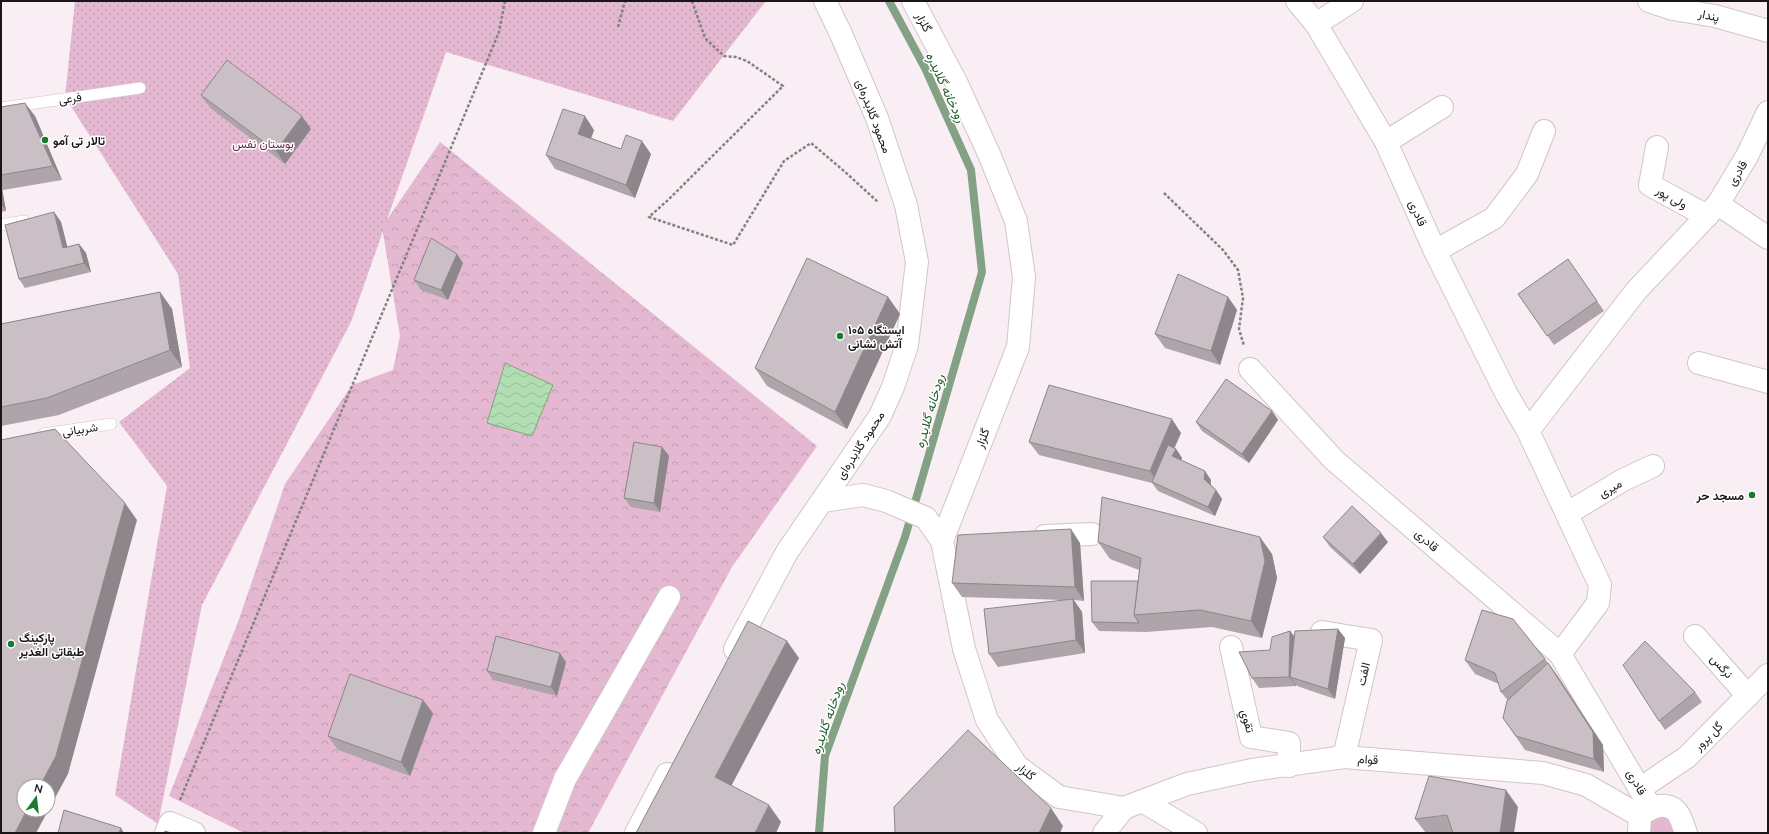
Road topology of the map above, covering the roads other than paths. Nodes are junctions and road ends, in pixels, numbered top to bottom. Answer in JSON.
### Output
{"nodes":[{"id":1,"x":825,"y":1,"type":"edge"},
{"id":2,"x":912,"y":1,"type":"edge"},
{"id":3,"x":1297,"y":1,"type":"edge"},
{"id":4,"x":1352,"y":1,"type":"edge"},
{"id":5,"x":1649,"y":1,"type":"edge"},
{"id":6,"x":1316,"y":24,"type":"junction"},
{"id":7,"x":1768,"y":31,"type":"edge"},
{"id":8,"x":140,"y":88,"type":"dead end"},
{"id":9,"x":1442,"y":107,"type":"dead end"},
{"id":10,"x":1,"y":108,"type":"edge"},
{"id":11,"x":1768,"y":112,"type":"edge"},
{"id":12,"x":1544,"y":131,"type":"dead end"},
{"id":13,"x":1386,"y":142,"type":"junction"},
{"id":14,"x":1657,"y":147,"type":"dead end"},
{"id":15,"x":1712,"y":210,"type":"junction"},
{"id":16,"x":36,"y":219,"type":"edge"},
{"id":17,"x":1,"y":225,"type":"edge"},
{"id":18,"x":1768,"y":238,"type":"edge"},
{"id":19,"x":1435,"y":251,"type":"junction"},
{"id":20,"x":1699,"y":363,"type":"dead end"},
{"id":21,"x":1250,"y":369,"type":"road end"},
{"id":22,"x":1768,"y":382,"type":"edge"},
{"id":23,"x":111,"y":424,"type":"dead end"},
{"id":24,"x":1528,"y":431,"type":"junction"},
{"id":25,"x":32,"y":436,"type":"edge"},
{"id":26,"x":1653,"y":466,"type":"dead end"},
{"id":27,"x":823,"y":501,"type":"junction"},
{"id":28,"x":1568,"y":512,"type":"junction"},
{"id":29,"x":1092,"y":534,"type":"dead end"},
{"id":30,"x":1029,"y":537,"type":"edge"},
{"id":31,"x":965,"y":540,"type":"edge"},
{"id":32,"x":942,"y":541,"type":"junction"},
{"id":33,"x":669,"y":597,"type":"dead end"},
{"id":34,"x":1322,"y":632,"type":"edge"},
{"id":35,"x":1695,"y":636,"type":"dead end"},
{"id":36,"x":1231,"y":647,"type":"dead end"},
{"id":37,"x":1560,"y":654,"type":"junction"},
{"id":38,"x":727,"y":664,"type":"edge"},
{"id":39,"x":1768,"y":675,"type":"edge"},
{"id":40,"x":1748,"y":696,"type":"junction"},
{"id":41,"x":677,"y":756,"type":"edge"},
{"id":42,"x":1344,"y":757,"type":"junction"},
{"id":43,"x":1289,"y":766,"type":"junction"},
{"id":44,"x":1641,"y":788,"type":"junction"},
{"id":45,"x":1134,"y":805,"type":"junction"},
{"id":46,"x":1643,"y":819,"type":"edge"},
{"id":47,"x":166,"y":833,"type":"edge"},
{"id":48,"x":194,"y":833,"type":"edge"},
{"id":49,"x":544,"y":833,"type":"edge"},
{"id":50,"x":636,"y":833,"type":"edge"},
{"id":51,"x":1104,"y":833,"type":"edge"},
{"id":52,"x":1196,"y":833,"type":"edge"},
{"id":53,"x":1686,"y":833,"type":"edge"}],
"edges":[{"from":1,"to":27,"type":"street","name":"محمود گلابدره‌ای"},
{"from":2,"to":32,"type":"street","name":"گلزار"},
{"from":3,"to":6,"type":"street","name":"قادری"},
{"from":4,"to":6,"type":"street"},
{"from":5,"to":7,"type":"street","name":"پندار"},
{"from":6,"to":13,"type":"street","name":"قادری"},
{"from":8,"to":10,"type":"lane","name":"فرعی"},
{"from":9,"to":13,"type":"street"},
{"from":11,"to":15,"type":"street","name":"قادری"},
{"from":12,"to":19,"type":"street"},
{"from":13,"to":19,"type":"street","name":"قادری"},
{"from":14,"to":15,"type":"street","name":"ولی پور"},
{"from":15,"to":18,"type":"street"},
{"from":15,"to":24,"type":"street","name":"قادری"},
{"from":16,"to":17,"type":"lane"},
{"from":19,"to":24,"type":"street","name":"قادری"},
{"from":20,"to":22,"type":"street"},
{"from":21,"to":37,"type":"street","name":"قادری"},
{"from":23,"to":25,"type":"lane","name":"شربیانی"},
{"from":24,"to":28,"type":"street","name":"قادری"},
{"from":26,"to":28,"type":"street","name":"میری"},
{"from":27,"to":32,"type":"street"},
{"from":27,"to":38,"type":"street","name":"محمود گلابدره‌ای"},
{"from":28,"to":37,"type":"street","name":"قادری"},
{"from":29,"to":30,"type":"street"},
{"from":31,"to":32,"type":"street"},
{"from":32,"to":45,"type":"street","name":"گلزار"},
{"from":33,"to":49,"type":"street"},
{"from":34,"to":42,"type":"street","name":"الفت"},
{"from":35,"to":40,"type":"street","name":"نرگس"},
{"from":36,"to":43,"type":"street","name":"تقوي"},
{"from":37,"to":44,"type":"street","name":"قادری"},
{"from":39,"to":40,"type":"street","name":"گل پرور"},
{"from":40,"to":44,"type":"street","name":"گل پرور"},
{"from":41,"to":50,"type":"street"},
{"from":42,"to":43,"type":"street","name":"قوام"},
{"from":42,"to":46,"type":"street","name":"قوام"},
{"from":43,"to":45,"type":"street","name":"قوام"},
{"from":44,"to":46,"type":"street","name":"قادری"},
{"from":45,"to":51,"type":"street","name":"قوام"},
{"from":45,"to":52,"type":"street"},
{"from":46,"to":53,"type":"street"},
{"from":47,"to":48,"type":"street"}]}
